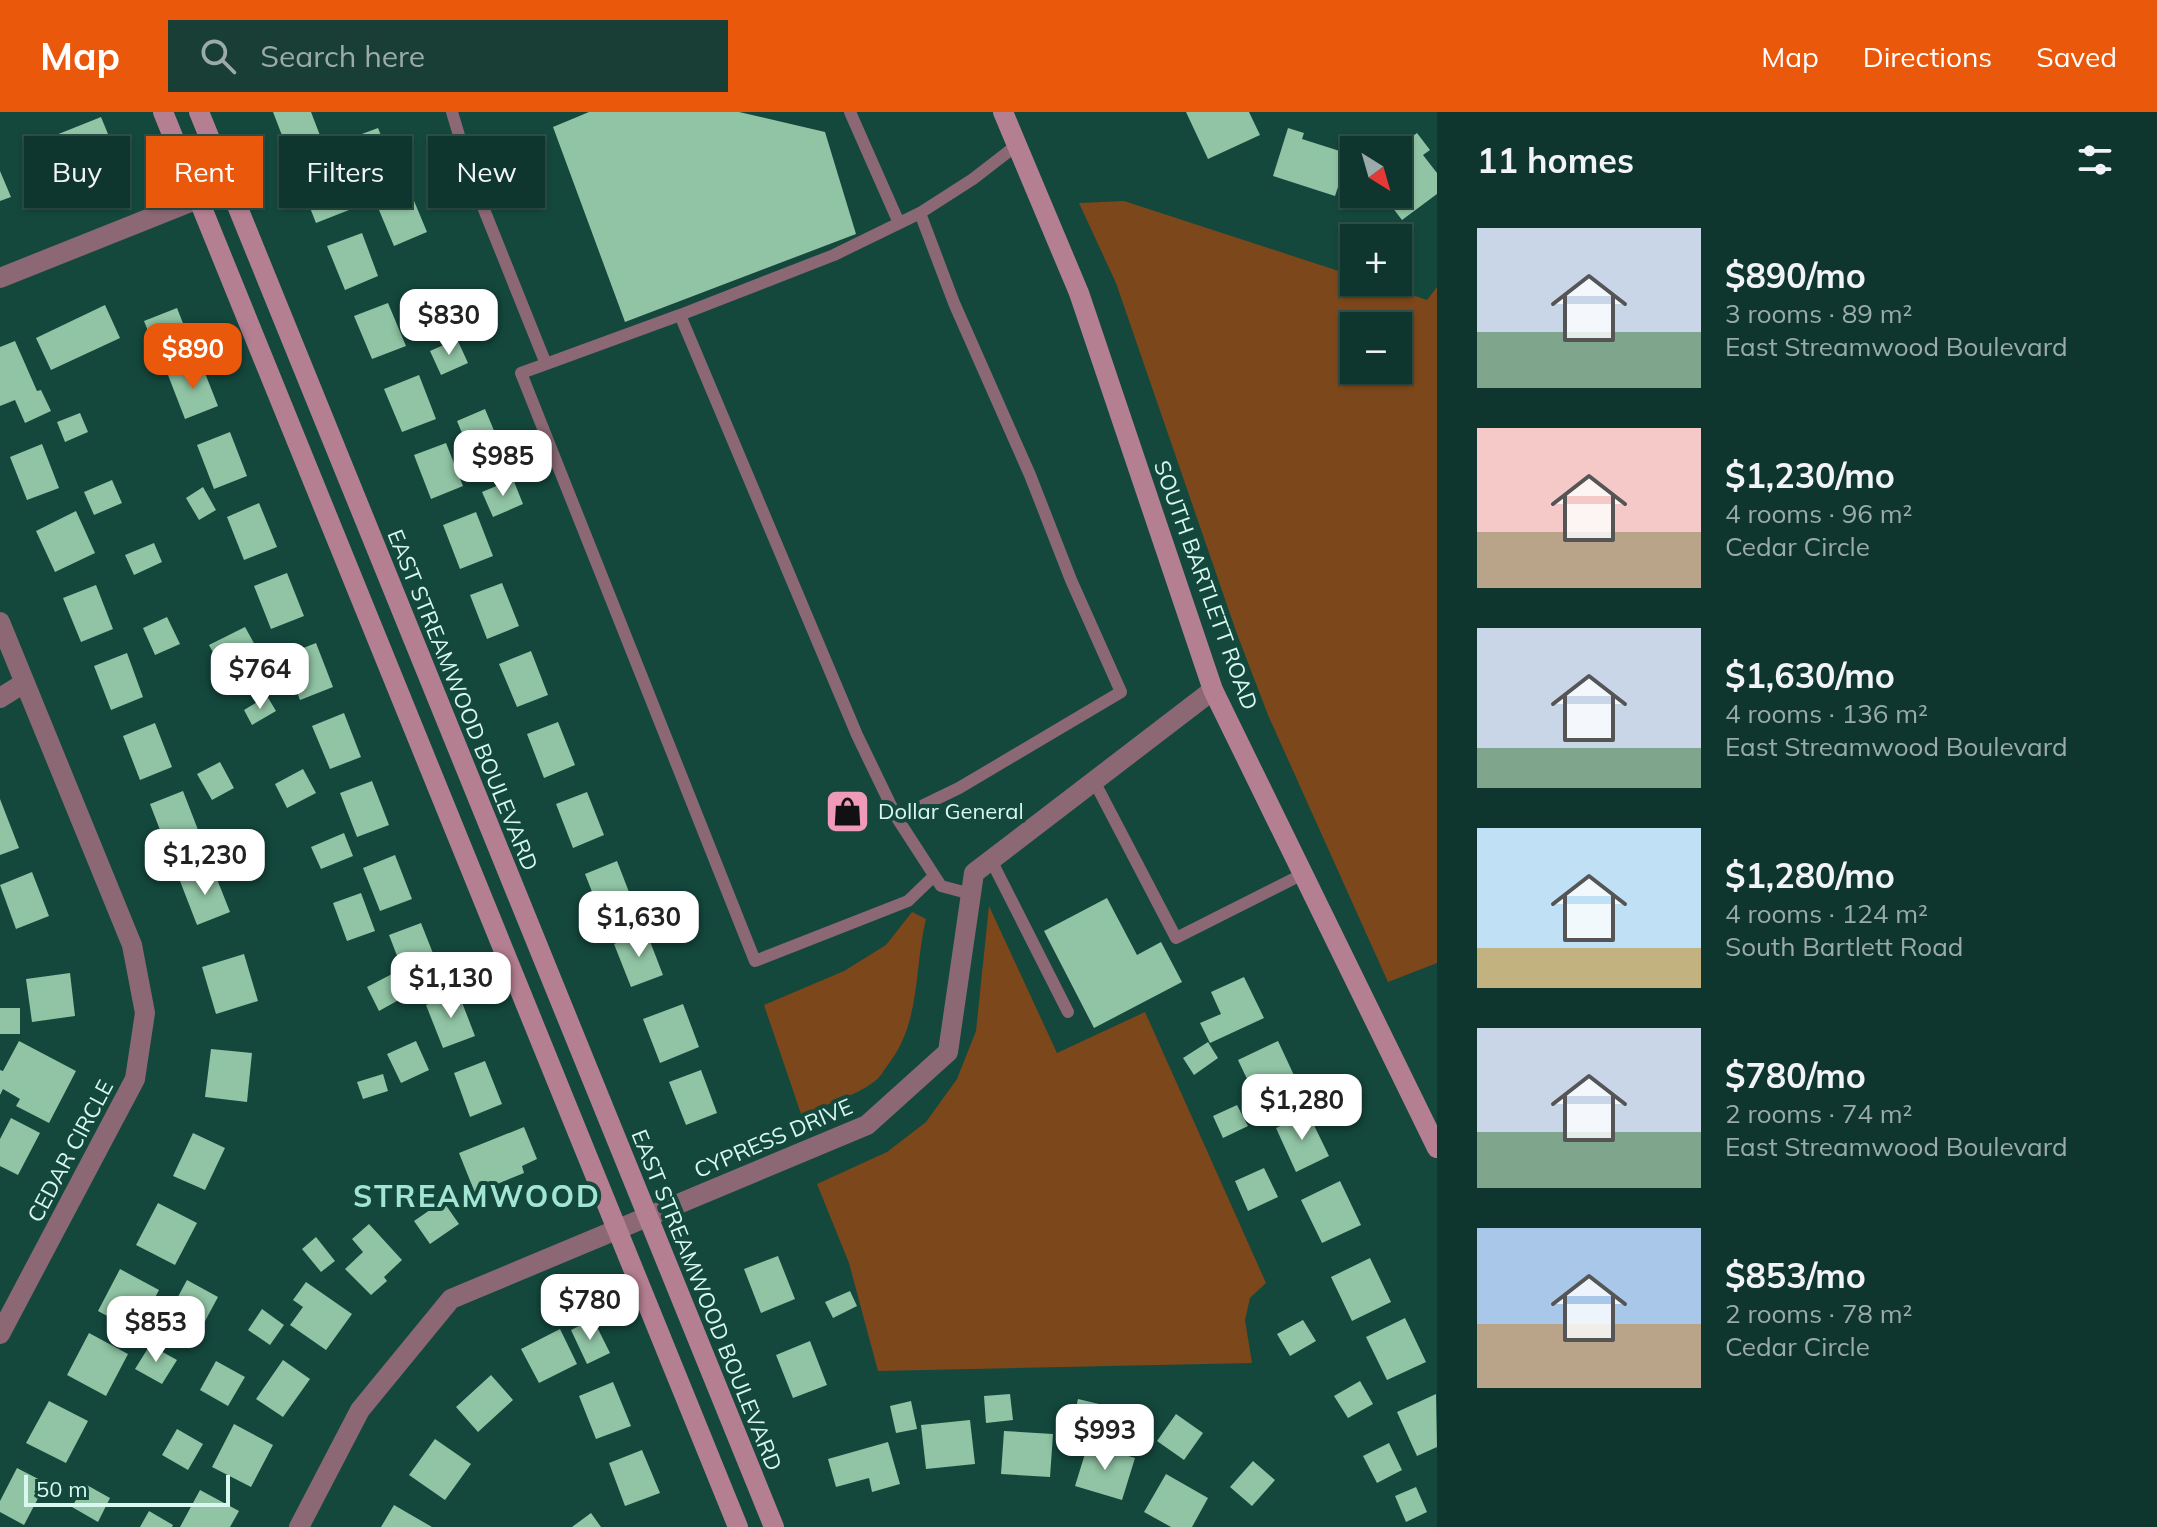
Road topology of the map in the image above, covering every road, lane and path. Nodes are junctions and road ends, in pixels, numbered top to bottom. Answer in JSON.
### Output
{"nodes":[{"id":1,"x":163,"y":112,"type":"edge"},
{"id":2,"x":199,"y":112,"type":"edge"},
{"id":3,"x":452,"y":112,"type":"edge"},
{"id":4,"x":850,"y":112,"type":"edge"},
{"id":5,"x":1003,"y":112,"type":"edge"},
{"id":6,"x":172,"y":136,"type":"edge"},
{"id":7,"x":208,"y":136,"type":"edge"},
{"id":8,"x":1017,"y":145,"type":"junction"},
{"id":9,"x":175,"y":208,"type":"edge"},
{"id":10,"x":201,"y":208,"type":"edge"},
{"id":11,"x":237,"y":208,"type":"edge"},
{"id":12,"x":920,"y":213,"type":"junction"},
{"id":13,"x":899,"y":223,"type":"junction"},
{"id":14,"x":0,"y":278,"type":"edge"},
{"id":15,"x":680,"y":315,"type":"junction"},
{"id":16,"x":546,"y":364,"type":"junction"},
{"id":17,"x":0,"y":622,"type":"edge"},
{"id":18,"x":24,"y":683,"type":"junction"},
{"id":19,"x":1213,"y":690,"type":"junction"},
{"id":20,"x":0,"y":698,"type":"edge"},
{"id":21,"x":1094,"y":781,"type":"junction"},
{"id":22,"x":897,"y":818,"type":"junction"},
{"id":23,"x":991,"y":860,"type":"junction"},
{"id":24,"x":1303,"y":874,"type":"junction"},
{"id":25,"x":934,"y":876,"type":"junction"},
{"id":26,"x":971,"y":894,"type":"junction"},
{"id":27,"x":1068,"y":1012,"type":"dead end"},
{"id":28,"x":1437,"y":1148,"type":"edge"},
{"id":29,"x":647,"y":1217,"type":"junction"},
{"id":30,"x":617,"y":1230,"type":"junction"},
{"id":31,"x":0,"y":1334,"type":"edge"},
{"id":32,"x":299,"y":1527,"type":"edge"},
{"id":33,"x":738,"y":1527,"type":"edge"},
{"id":34,"x":774,"y":1527,"type":"edge"}],
"edges":[{"from":1,"to":6,"type":"street"},
{"from":2,"to":7,"type":"street","name":"EAST STREAMWOOD BOULEVARD"},
{"from":3,"to":16,"type":"lane"},
{"from":4,"to":13,"type":"lane"},
{"from":5,"to":8,"type":"street","name":"SOUTH BARTLETT ROAD"},
{"from":8,"to":12,"type":"lane"},
{"from":8,"to":19,"type":"street","name":"SOUTH BARTLETT ROAD"},
{"from":9,"to":14,"type":"street"},
{"from":10,"to":30,"type":"street"},
{"from":11,"to":29,"type":"street","name":"EAST STREAMWOOD BOULEVARD"},
{"from":12,"to":13,"type":"lane"},
{"from":12,"to":22,"type":"lane"},
{"from":13,"to":15,"type":"lane"},
{"from":15,"to":16,"type":"lane"},
{"from":15,"to":22,"type":"lane"},
{"from":16,"to":25,"type":"lane"},
{"from":17,"to":18,"type":"street","name":"CEDAR CIRCLE"},
{"from":18,"to":20,"type":"street"},
{"from":18,"to":31,"type":"street","name":"CEDAR CIRCLE"},
{"from":19,"to":21,"type":"street","name":"CYPRESS DRIVE"},
{"from":19,"to":24,"type":"street","name":"SOUTH BARTLETT ROAD"},
{"from":21,"to":23,"type":"street","name":"CYPRESS DRIVE"},
{"from":21,"to":24,"type":"lane"},
{"from":22,"to":25,"type":"lane"},
{"from":23,"to":26,"type":"street","name":"CYPRESS DRIVE"},
{"from":23,"to":27,"type":"lane"},
{"from":24,"to":28,"type":"street","name":"SOUTH BARTLETT ROAD"},
{"from":25,"to":26,"type":"lane"},
{"from":26,"to":29,"type":"street","name":"CYPRESS DRIVE"},
{"from":29,"to":30,"type":"street","name":"CYPRESS DRIVE"},
{"from":29,"to":34,"type":"street","name":"EAST STREAMWOOD BOULEVARD"},
{"from":30,"to":32,"type":"street","name":"CYPRESS DRIVE"},
{"from":30,"to":33,"type":"street"}]}
